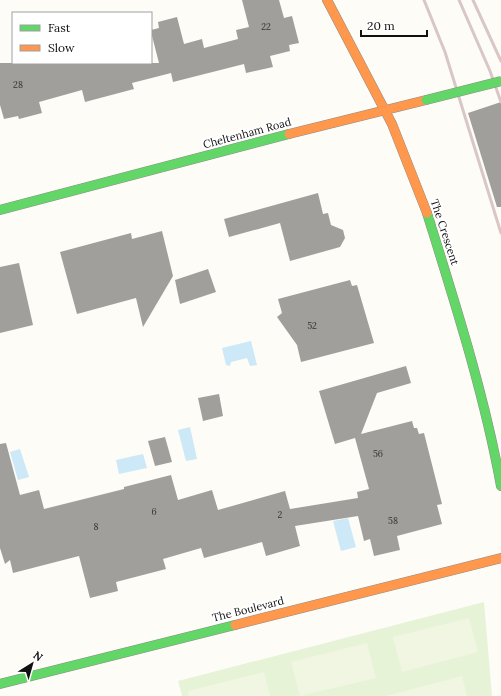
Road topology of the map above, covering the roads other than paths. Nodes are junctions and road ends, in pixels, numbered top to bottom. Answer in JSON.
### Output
{"nodes":[{"id":1,"x":327,"y":0,"type":"edge"},
{"id":2,"x":501,"y":81,"type":"edge"},
{"id":3,"x":384,"y":110,"type":"junction"},
{"id":4,"x":0,"y":210,"type":"edge"},
{"id":5,"x":501,"y":486,"type":"edge"},
{"id":6,"x":501,"y":558,"type":"edge"},
{"id":7,"x":0,"y":684,"type":"edge"}],
"edges":[{"from":1,"to":3,"type":"street","name":"The Crescent"},
{"from":2,"to":3,"type":"street","name":"Cheltenham Road","bridge":true},
{"from":3,"to":4,"type":"street","name":"Cheltenham Road"},
{"from":3,"to":5,"type":"street","name":"The Crescent"},
{"from":6,"to":7,"type":"street","name":"The Boulevard"}]}
